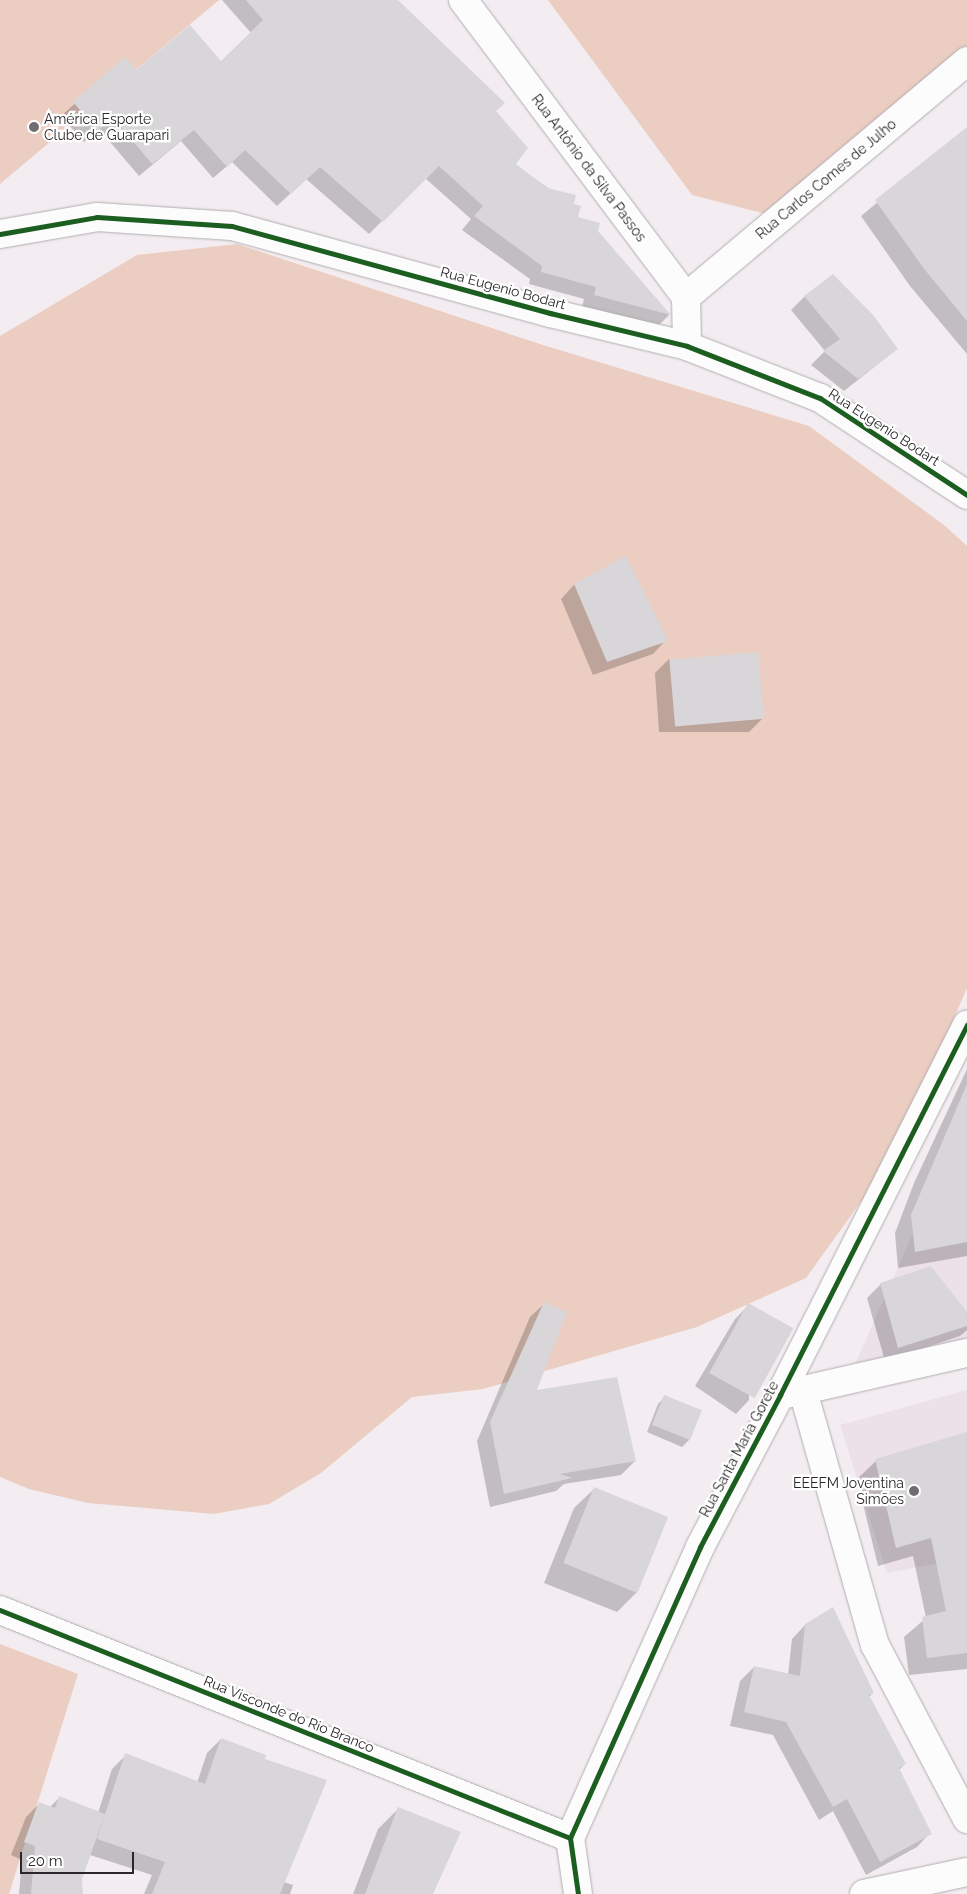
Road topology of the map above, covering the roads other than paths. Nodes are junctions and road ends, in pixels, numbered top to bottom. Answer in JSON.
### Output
{"nodes":[{"id":1,"x":463,"y":0,"type":"edge"},
{"id":2,"x":967,"y":61,"type":"edge"},
{"id":3,"x":0,"y":234,"type":"edge"},
{"id":4,"x":686,"y":297,"type":"junction"},
{"id":5,"x":687,"y":346,"type":"junction"},
{"id":6,"x":967,"y":495,"type":"edge"},
{"id":7,"x":967,"y":1025,"type":"edge"},
{"id":8,"x":967,"y":1353,"type":"edge"},
{"id":9,"x":792,"y":1393,"type":"junction"},
{"id":10,"x":0,"y":1610,"type":"edge"},
{"id":11,"x":967,"y":1819,"type":"edge"},
{"id":12,"x":570,"y":1838,"type":"junction"},
{"id":13,"x":967,"y":1872,"type":"edge"},
{"id":14,"x":578,"y":1894,"type":"edge"},
{"id":15,"x":864,"y":1894,"type":"edge"}],
"edges":[{"from":1,"to":4,"type":"street","name":"Rua Antônio da Silva Passos"},
{"from":2,"to":4,"type":"street","name":"Rua Carlos Comes de Julho"},
{"from":3,"to":5,"type":"street","name":"Rua Eugenio Bodart"},
{"from":4,"to":5,"type":"street"},
{"from":5,"to":6,"type":"street","name":"Rua Eugenio Bodart"},
{"from":7,"to":9,"type":"street","name":"Rua Santa Maria Gorete"},
{"from":8,"to":9,"type":"street"},
{"from":9,"to":11,"type":"street"},
{"from":9,"to":12,"type":"street","name":"Rua Santa Maria Gorete"},
{"from":10,"to":12,"type":"street","name":"Rua Visconde do Rio Branco"},
{"from":12,"to":14,"type":"street"},
{"from":13,"to":15,"type":"street"}]}
